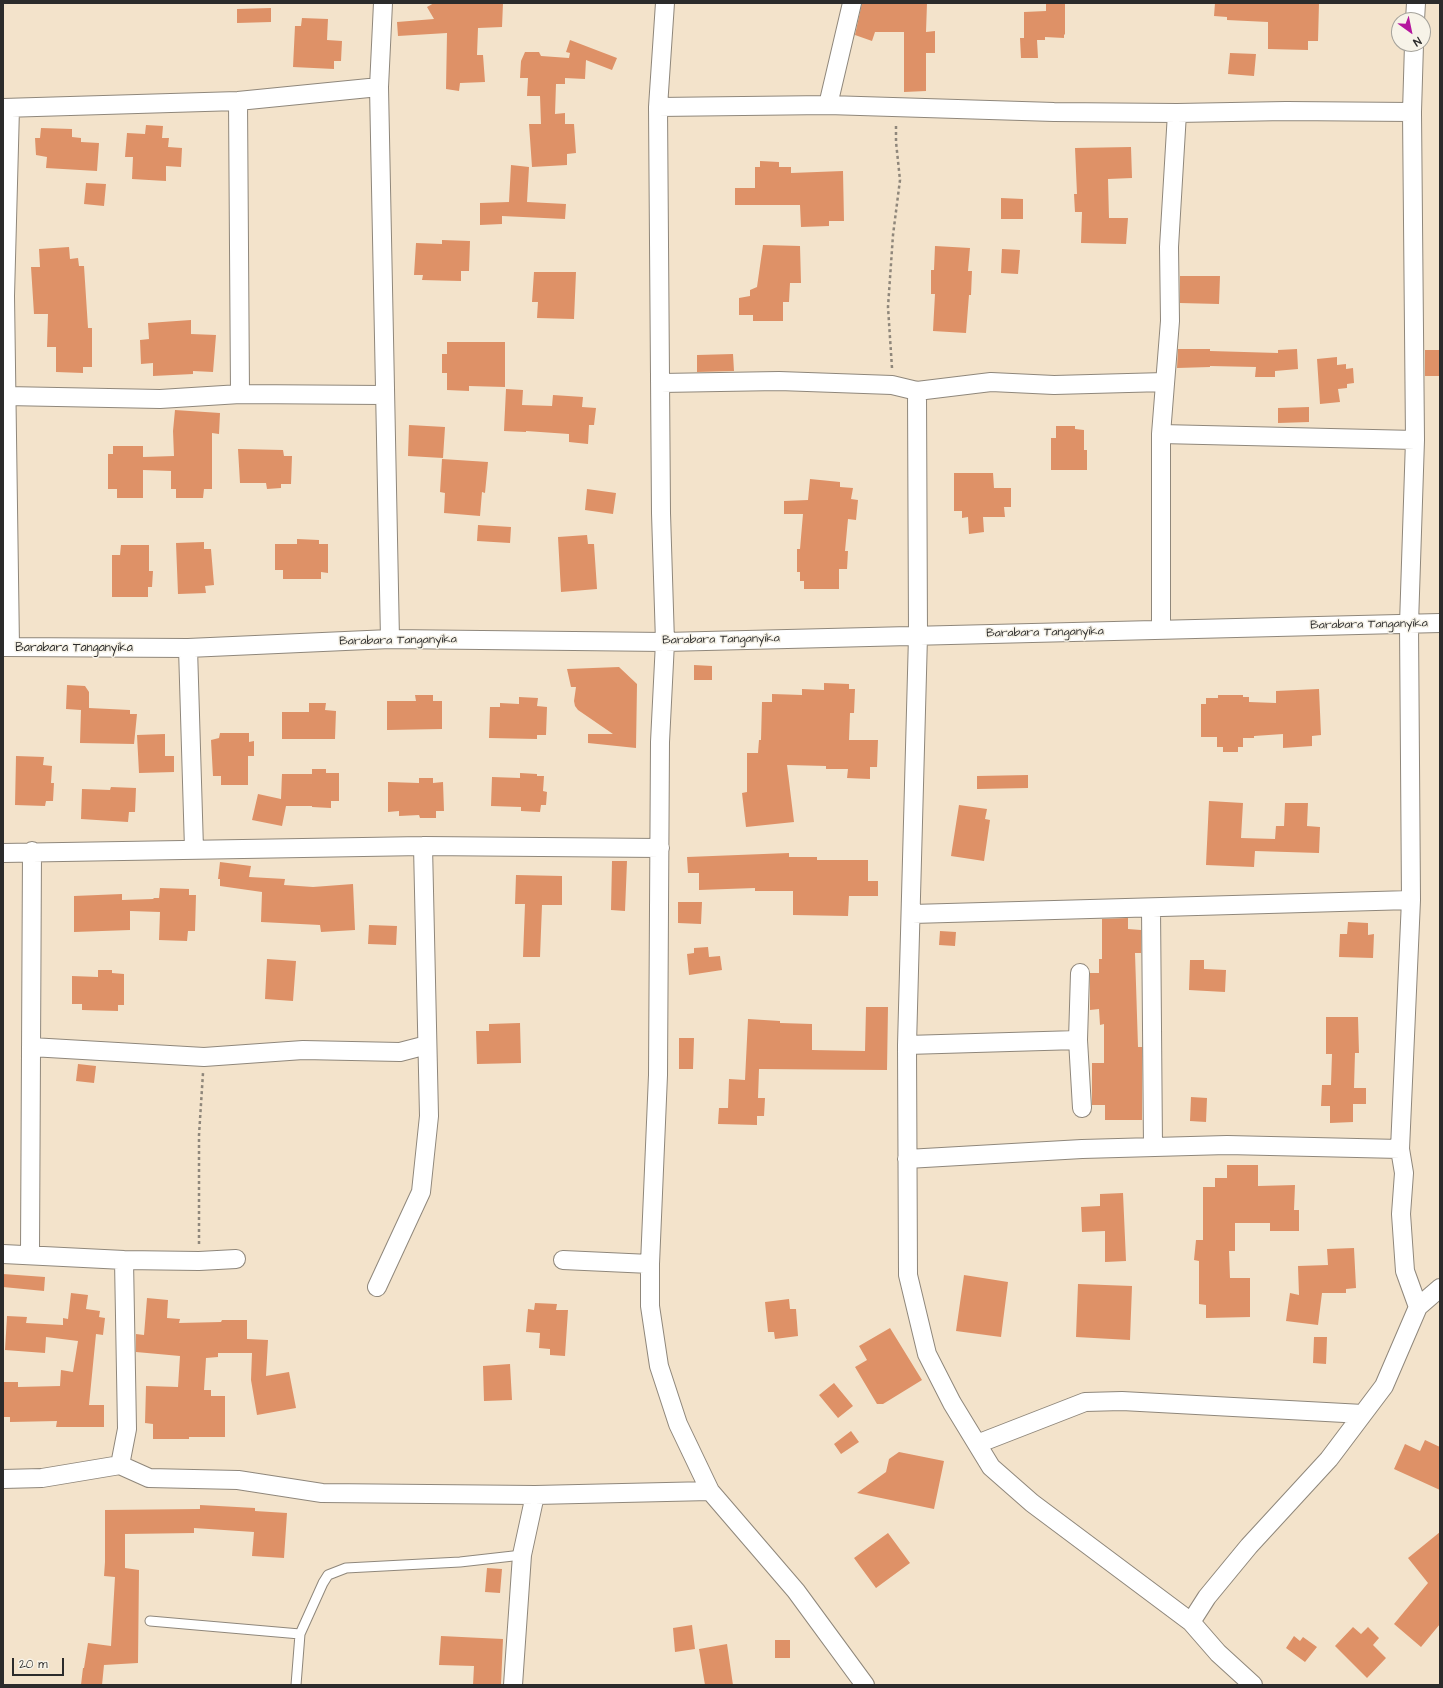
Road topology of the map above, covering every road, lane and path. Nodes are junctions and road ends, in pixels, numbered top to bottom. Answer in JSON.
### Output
{"nodes":[{"id":1,"x":383,"y":3,"type":"edge"},
{"id":2,"x":665,"y":3,"type":"edge"},
{"id":3,"x":852,"y":3,"type":"edge"},
{"id":4,"x":1414,"y":52,"type":"edge"},
{"id":5,"x":379,"y":88,"type":"junction"},
{"id":6,"x":238,"y":101,"type":"junction"},
{"id":7,"x":828,"y":105,"type":"junction"},
{"id":8,"x":658,"y":107,"type":"junction"},
{"id":9,"x":896,"y":107,"type":"junction"},
{"id":10,"x":6,"y":108,"type":"edge"},
{"id":11,"x":1412,"y":112,"type":"junction"},
{"id":12,"x":1176,"y":113,"type":"junction"},
{"id":13,"x":1166,"y":382,"type":"junction"},
{"id":14,"x":661,"y":383,"type":"junction"},
{"id":15,"x":892,"y":385,"type":"junction"},
{"id":16,"x":916,"y":391,"type":"junction"},
{"id":17,"x":240,"y":394,"type":"junction"},
{"id":18,"x":384,"y":395,"type":"junction"},
{"id":19,"x":6,"y":396,"type":"junction"},
{"id":20,"x":1161,"y":434,"type":"junction"},
{"id":21,"x":1415,"y":440,"type":"junction"},
{"id":22,"x":1440,"y":623,"type":"edge"},
{"id":23,"x":1409,"y":624,"type":"junction"},
{"id":24,"x":1161,"y":630,"type":"junction"},
{"id":25,"x":918,"y":636,"type":"junction"},
{"id":26,"x":390,"y":639,"type":"junction"},
{"id":27,"x":665,"y":642,"type":"junction"},
{"id":28,"x":7,"y":647,"type":"edge"},
{"id":29,"x":188,"y":648,"type":"junction"},
{"id":30,"x":422,"y":846,"type":"junction"},
{"id":31,"x":660,"y":848,"type":"junction"},
{"id":32,"x":194,"y":849,"type":"junction"},
{"id":33,"x":32,"y":851,"type":"junction"},
{"id":34,"x":3,"y":852,"type":"edge"},
{"id":35,"x":1411,"y":900,"type":"junction"},
{"id":36,"x":1151,"y":908,"type":"junction"},
{"id":37,"x":912,"y":914,"type":"junction"},
{"id":38,"x":1080,"y":973,"type":"dead end"},
{"id":39,"x":1078,"y":1040,"type":"junction"},
{"id":40,"x":427,"y":1045,"type":"junction"},
{"id":41,"x":908,"y":1045,"type":"junction"},
{"id":42,"x":31,"y":1047,"type":"junction"},
{"id":43,"x":204,"y":1057,"type":"junction"},
{"id":44,"x":1082,"y":1108,"type":"dead end"},
{"id":45,"x":1153,"y":1147,"type":"junction"},
{"id":46,"x":1400,"y":1149,"type":"junction"},
{"id":47,"x":907,"y":1159,"type":"junction"},
{"id":48,"x":3,"y":1254,"type":"edge"},
{"id":49,"x":30,"y":1254,"type":"junction"},
{"id":50,"x":236,"y":1258,"type":"dead end"},
{"id":51,"x":124,"y":1260,"type":"junction"},
{"id":52,"x":563,"y":1260,"type":"dead end"},
{"id":53,"x":199,"y":1261,"type":"junction"},
{"id":54,"x":650,"y":1264,"type":"junction"},
{"id":55,"x":377,"y":1287,"type":"dead end"},
{"id":56,"x":1440,"y":1288,"type":"edge"},
{"id":57,"x":1418,"y":1307,"type":"junction"},
{"id":58,"x":1363,"y":1414,"type":"junction"},
{"id":59,"x":977,"y":1444,"type":"junction"},
{"id":60,"x":120,"y":1465,"type":"junction"},
{"id":61,"x":3,"y":1479,"type":"edge"},
{"id":62,"x":710,"y":1492,"type":"junction"},
{"id":63,"x":535,"y":1495,"type":"junction"},
{"id":64,"x":522,"y":1555,"type":"junction"},
{"id":65,"x":150,"y":1621,"type":"dead end"},
{"id":66,"x":1191,"y":1622,"type":"junction"},
{"id":67,"x":300,"y":1634,"type":"junction"},
{"id":68,"x":296,"y":1685,"type":"edge"},
{"id":69,"x":513,"y":1685,"type":"edge"},
{"id":70,"x":865,"y":1685,"type":"edge"},
{"id":71,"x":1253,"y":1685,"type":"edge"}],
"edges":[{"from":1,"to":5,"type":"street"},
{"from":2,"to":8,"type":"street"},
{"from":3,"to":7,"type":"street"},
{"from":4,"to":11,"type":"street"},
{"from":5,"to":6,"type":"street"},
{"from":5,"to":18,"type":"street"},
{"from":6,"to":10,"type":"street"},
{"from":6,"to":17,"type":"street"},
{"from":7,"to":8,"type":"street"},
{"from":7,"to":9,"type":"street"},
{"from":8,"to":14,"type":"street"},
{"from":9,"to":12,"type":"street"},
{"from":9,"to":15,"type":"path"},
{"from":10,"to":19,"type":"street"},
{"from":11,"to":12,"type":"street"},
{"from":11,"to":21,"type":"street"},
{"from":12,"to":13,"type":"street"},
{"from":13,"to":16,"type":"street"},
{"from":13,"to":20,"type":"street"},
{"from":14,"to":15,"type":"street"},
{"from":14,"to":27,"type":"street"},
{"from":15,"to":16,"type":"street"},
{"from":16,"to":25,"type":"street"},
{"from":17,"to":18,"type":"street"},
{"from":17,"to":19,"type":"street"},
{"from":18,"to":26,"type":"street"},
{"from":19,"to":28,"type":"street"},
{"from":20,"to":21,"type":"street"},
{"from":20,"to":24,"type":"street"},
{"from":21,"to":23,"type":"street"},
{"from":22,"to":23,"type":"street","name":"Barabara Tanganyika"},
{"from":23,"to":24,"type":"street","name":"Barabara Tanganyika"},
{"from":23,"to":35,"type":"street"},
{"from":24,"to":25,"type":"street","name":"Barabara Tanganyika"},
{"from":25,"to":27,"type":"street","name":"Barabara Tanganyika"},
{"from":25,"to":37,"type":"street"},
{"from":26,"to":27,"type":"street","name":"Barabara Tanganyika"},
{"from":26,"to":29,"type":"street","name":"Barabara Tanganyika"},
{"from":27,"to":31,"type":"street"},
{"from":28,"to":29,"type":"street","name":"Barabara Tanganyika"},
{"from":29,"to":32,"type":"street"},
{"from":30,"to":31,"type":"street"},
{"from":30,"to":32,"type":"street"},
{"from":30,"to":40,"type":"street"},
{"from":31,"to":54,"type":"street"},
{"from":32,"to":33,"type":"street"},
{"from":33,"to":34,"type":"street"},
{"from":33,"to":42,"type":"street"},
{"from":35,"to":36,"type":"street"},
{"from":35,"to":46,"type":"street"},
{"from":36,"to":37,"type":"street"},
{"from":36,"to":45,"type":"street"},
{"from":37,"to":41,"type":"street"},
{"from":38,"to":39,"type":"street"},
{"from":39,"to":41,"type":"street"},
{"from":39,"to":44,"type":"street"},
{"from":40,"to":43,"type":"street"},
{"from":40,"to":55,"type":"street"},
{"from":41,"to":47,"type":"street"},
{"from":42,"to":43,"type":"street"},
{"from":42,"to":49,"type":"street"},
{"from":43,"to":53,"type":"path"},
{"from":45,"to":46,"type":"street"},
{"from":45,"to":47,"type":"street"},
{"from":46,"to":57,"type":"street"},
{"from":47,"to":59,"type":"street"},
{"from":48,"to":49,"type":"street"},
{"from":49,"to":51,"type":"street"},
{"from":50,"to":53,"type":"street"},
{"from":51,"to":53,"type":"street"},
{"from":51,"to":60,"type":"street"},
{"from":52,"to":54,"type":"street"},
{"from":54,"to":62,"type":"street"},
{"from":56,"to":57,"type":"street"},
{"from":57,"to":58,"type":"street"},
{"from":58,"to":59,"type":"street"},
{"from":58,"to":66,"type":"street"},
{"from":59,"to":66,"type":"street"},
{"from":60,"to":61,"type":"street"},
{"from":60,"to":63,"type":"street"},
{"from":62,"to":63,"type":"street"},
{"from":62,"to":70,"type":"street"},
{"from":63,"to":64,"type":"street"},
{"from":64,"to":67,"type":"lane"},
{"from":64,"to":69,"type":"street"},
{"from":65,"to":67,"type":"lane"},
{"from":66,"to":71,"type":"street"},
{"from":67,"to":68,"type":"lane"}]}
